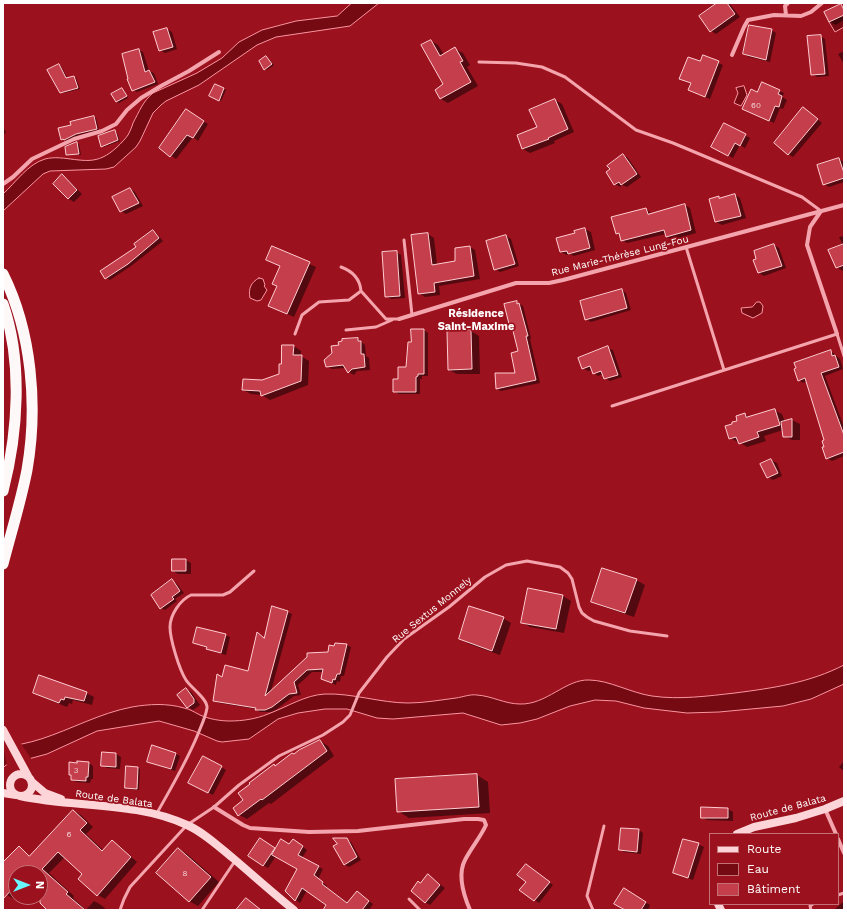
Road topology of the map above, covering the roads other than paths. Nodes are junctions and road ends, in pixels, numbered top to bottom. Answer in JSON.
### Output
{"nodes":[{"id":1,"x":788,"y":3,"type":"edge"},
{"id":2,"x":822,"y":3,"type":"edge"},
{"id":3,"x":786,"y":15,"type":"junction"},
{"id":4,"x":219,"y":52,"type":"dead end"},
{"id":5,"x":732,"y":55,"type":"dead end"},
{"id":6,"x":479,"y":62,"type":"dead end"},
{"id":7,"x":3,"y":184,"type":"edge"},
{"id":8,"x":844,"y":205,"type":"edge"},
{"id":9,"x":821,"y":211,"type":"junction"},
{"id":10,"x":404,"y":240,"type":"dead end"},
{"id":11,"x":686,"y":247,"type":"junction"},
{"id":12,"x":341,"y":267,"type":"dead end"},
{"id":13,"x":3,"y":274,"type":"edge"},
{"id":14,"x":361,"y":291,"type":"junction"},
{"id":15,"x":3,"y":304,"type":"edge"},
{"id":16,"x":412,"y":315,"type":"junction"},
{"id":17,"x":399,"y":319,"type":"joint"},
{"id":18,"x":392,"y":320,"type":"junction"},
{"id":19,"x":346,"y":330,"type":"dead end"},
{"id":20,"x":295,"y":334,"type":"dead end"},
{"id":21,"x":837,"y":334,"type":"junction"},
{"id":22,"x":844,"y":356,"type":"edge"},
{"id":23,"x":724,"y":370,"type":"junction"},
{"id":24,"x":612,"y":406,"type":"dead end"},
{"id":25,"x":3,"y":491,"type":"edge"},
{"id":26,"x":3,"y":564,"type":"edge"},
{"id":27,"x":254,"y":571,"type":"dead end"},
{"id":28,"x":667,"y":636,"type":"dead end"},
{"id":29,"x":3,"y":730,"type":"edge"},
{"id":30,"x":30,"y":779,"type":"junction"},
{"id":31,"x":3,"y":793,"type":"edge"},
{"id":32,"x":18,"y":796,"type":"junction"},
{"id":33,"x":844,"y":801,"type":"edge"},
{"id":34,"x":72,"y":803,"type":"junction"},
{"id":35,"x":214,"y":807,"type":"junction"},
{"id":36,"x":825,"y":810,"type":"junction"},
{"id":37,"x":156,"y":814,"type":"junction"},
{"id":38,"x":187,"y":825,"type":"junction"},
{"id":39,"x":604,"y":826,"type":"dead end"},
{"id":40,"x":739,"y":833,"type":"edge"},
{"id":41,"x":836,"y":833,"type":"edge"},
{"id":42,"x":839,"y":842,"type":"edge"},
{"id":43,"x":844,"y":853,"type":"edge"},
{"id":44,"x":235,"y":861,"type":"junction"},
{"id":45,"x":409,"y":899,"type":"dead end"},
{"id":46,"x":120,"y":910,"type":"edge"},
{"id":47,"x":202,"y":910,"type":"edge"},
{"id":48,"x":294,"y":910,"type":"edge"},
{"id":49,"x":420,"y":910,"type":"edge"},
{"id":50,"x":470,"y":910,"type":"edge"},
{"id":51,"x":593,"y":910,"type":"edge"}],
"edges":[{"from":1,"to":3,"type":"street"},
{"from":2,"to":3,"type":"street"},
{"from":3,"to":5,"type":"street"},
{"from":4,"to":7,"type":"street"},
{"from":6,"to":9,"type":"lane"},
{"from":8,"to":9,"type":"street","name":"Rue Marie-Thérèse Lung-Fou"},
{"from":9,"to":11,"type":"street","name":"Rue Marie-Thérèse Lung-Fou"},
{"from":9,"to":21,"type":"street"},
{"from":10,"to":16,"type":"lane"},
{"from":11,"to":16,"type":"street","name":"Rue Marie-Thérèse Lung-Fou"},
{"from":11,"to":23,"type":"lane"},
{"from":12,"to":14,"type":"lane"},
{"from":13,"to":26,"type":"highway"},
{"from":14,"to":18,"type":"lane"},
{"from":14,"to":20,"type":"lane"},
{"from":15,"to":25,"type":"highway"},
{"from":16,"to":17,"type":"street","name":"Rue Marie-Thérèse Lung-Fou"},
{"from":17,"to":18,"type":"lane"},
{"from":18,"to":19,"type":"lane"},
{"from":21,"to":22,"type":"lane"},
{"from":21,"to":23,"type":"lane"},
{"from":23,"to":24,"type":"lane"},
{"from":27,"to":37,"type":"lane"},
{"from":28,"to":35,"type":"lane","name":"Rue Sextus Monnely"},
{"from":29,"to":30,"type":"main road"},
{"from":30,"to":32,"type":"main road"},
{"from":30,"to":32,"type":"main road"},
{"from":30,"to":34,"type":"main road"},
{"from":31,"to":32,"type":"main road","name":"Route de Balata"},
{"from":32,"to":34,"type":"main road","name":"Route de Balata"},
{"from":33,"to":36,"type":"main road","name":"Route de Balata"},
{"from":34,"to":37,"type":"main road","name":"Route de Balata"},
{"from":35,"to":38,"type":"lane","name":"Rue Sextus Monnely"},
{"from":35,"to":50,"type":"street"},
{"from":36,"to":40,"type":"main road","name":"Route de Balata"},
{"from":36,"to":41,"type":"street"},
{"from":37,"to":38,"type":"main road","name":"Route de Balata"},
{"from":38,"to":44,"type":"main road","name":"Route de Balata"},
{"from":38,"to":46,"type":"lane","name":"Rue Sextus Monnely"},
{"from":39,"to":51,"type":"lane"},
{"from":42,"to":43,"type":"street"},
{"from":44,"to":47,"type":"lane"},
{"from":44,"to":48,"type":"main road","name":"Route de Balata"},
{"from":45,"to":49,"type":"lane"}]}
